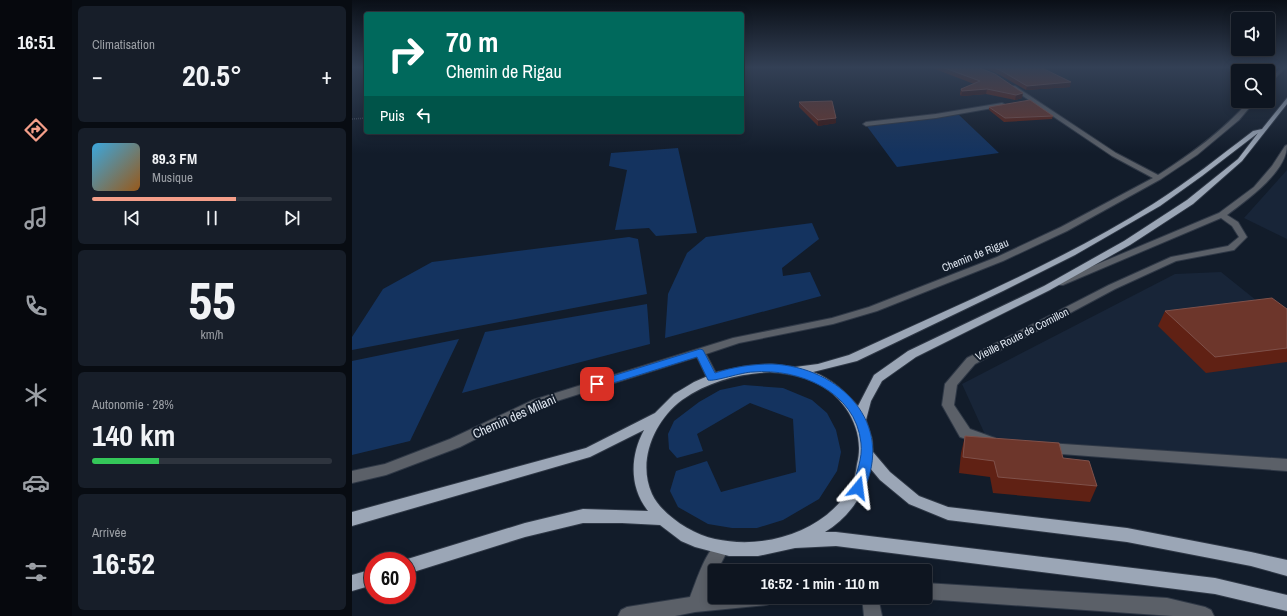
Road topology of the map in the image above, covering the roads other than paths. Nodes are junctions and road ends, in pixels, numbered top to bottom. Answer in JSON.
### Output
{"nodes":[{"id":1,"x":1025,"y":96,"type":"edge"},
{"id":2,"x":1031,"y":100,"type":"junction"},
{"id":3,"x":1287,"y":100,"type":"edge"},
{"id":4,"x":1024,"y":101,"type":"edge"},
{"id":5,"x":1010,"y":103,"type":"edge"},
{"id":6,"x":1246,"y":108,"type":"edge"},
{"id":7,"x":866,"y":124,"type":"dead end"},
{"id":8,"x":1265,"y":129,"type":"junction"},
{"id":9,"x":1287,"y":148,"type":"edge"},
{"id":10,"x":1159,"y":178,"type":"junction"},
{"id":11,"x":1222,"y":215,"type":"junction"},
{"id":12,"x":1047,"y":288,"type":"junction"},
{"id":13,"x":700,"y":352,"type":"junction"},
{"id":14,"x":793,"y":371,"type":"junction"},
{"id":15,"x":712,"y":377,"type":"junction"},
{"id":16,"x":657,"y":417,"type":"junction"},
{"id":17,"x":860,"y":419,"type":"junction"},
{"id":18,"x":999,"y":445,"type":"edge"},
{"id":19,"x":1035,"y":447,"type":"edge"},
{"id":20,"x":867,"y":455,"type":"junction"},
{"id":21,"x":1287,"y":465,"type":"edge"},
{"id":22,"x":352,"y":477,"type":"edge"},
{"id":23,"x":352,"y":519,"type":"edge"},
{"id":24,"x":662,"y":519,"type":"junction"},
{"id":25,"x":795,"y":541,"type":"junction"},
{"id":26,"x":721,"y":548,"type":"junction"},
{"id":27,"x":416,"y":563,"type":"edge"},
{"id":28,"x":1287,"y":568,"type":"edge"},
{"id":29,"x":364,"y":580,"type":"edge"},
{"id":30,"x":352,"y":583,"type":"edge"},
{"id":31,"x":932,"y":591,"type":"edge"},
{"id":32,"x":708,"y":603,"type":"edge"},
{"id":33,"x":1287,"y":603,"type":"edge"},
{"id":34,"x":695,"y":604,"type":"junction"},
{"id":35,"x":871,"y":604,"type":"edge"},
{"id":36,"x":627,"y":616,"type":"edge"},
{"id":37,"x":873,"y":616,"type":"edge"},
{"id":38,"x":1205,"y":616,"type":"edge"}],
"edges":[{"from":1,"to":2,"type":"street"},
{"from":2,"to":4,"type":"street"},
{"from":2,"to":10,"type":"street"},
{"from":3,"to":8,"type":"main road"},
{"from":5,"to":7,"type":"street"},
{"from":6,"to":10,"type":"street","name":"Chemin de Rigau"},
{"from":8,"to":12,"type":"main road"},
{"from":8,"to":14,"type":"main road"},
{"from":9,"to":11,"type":"street"},
{"from":10,"to":13,"type":"street","name":"Chemin de Rigau"},
{"from":11,"to":12,"type":"street"},
{"from":11,"to":18,"type":"street","name":"Vieille Route de Cornillon"},
{"from":12,"to":17,"type":"main road"},
{"from":13,"to":15,"type":"street"},
{"from":13,"to":22,"type":"street","name":"Chemin des Milani"},
{"from":14,"to":15,"type":"main road"},
{"from":14,"to":17,"type":"main road"},
{"from":15,"to":16,"type":"main road"},
{"from":16,"to":23,"type":"main road"},
{"from":16,"to":24,"type":"main road"},
{"from":17,"to":20,"type":"main road"},
{"from":19,"to":21,"type":"street"},
{"from":20,"to":25,"type":"main road"},
{"from":20,"to":28,"type":"main road"},
{"from":24,"to":26,"type":"main road"},
{"from":24,"to":27,"type":"main road"},
{"from":25,"to":26,"type":"main road"},
{"from":25,"to":33,"type":"main road"},
{"from":26,"to":34,"type":"street"},
{"from":29,"to":30,"type":"main road"},
{"from":31,"to":38,"type":"street"},
{"from":32,"to":34,"type":"street"},
{"from":34,"to":36,"type":"street"},
{"from":35,"to":37,"type":"street"}]}
